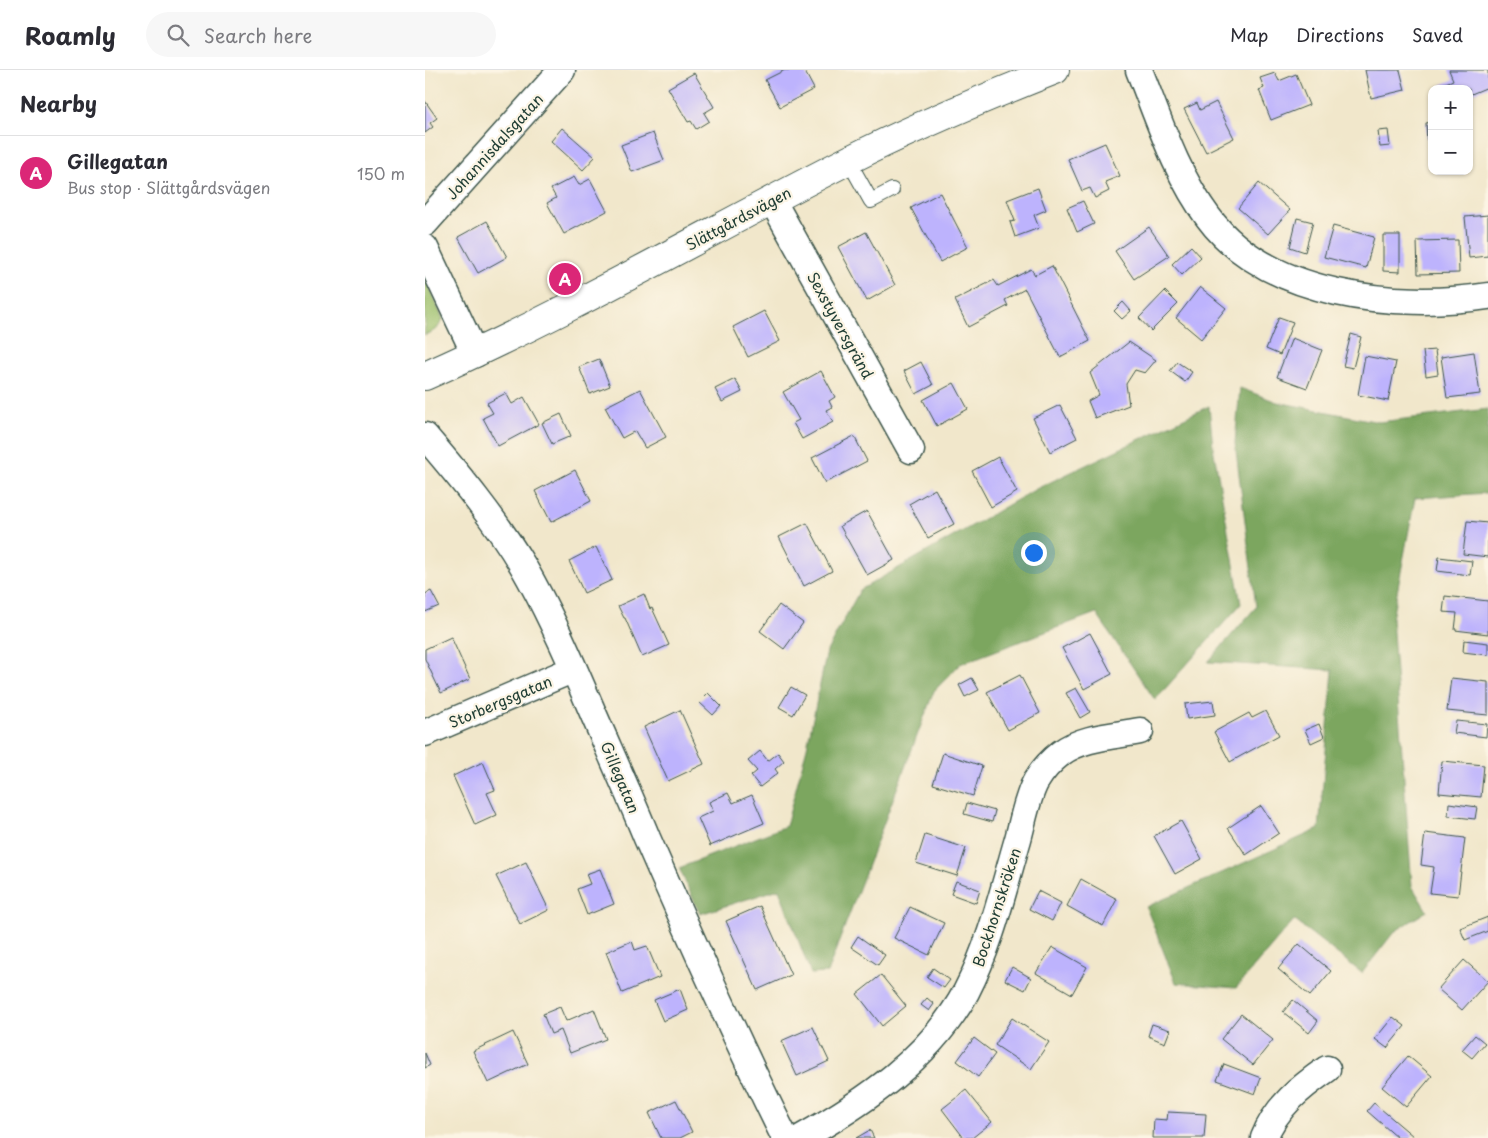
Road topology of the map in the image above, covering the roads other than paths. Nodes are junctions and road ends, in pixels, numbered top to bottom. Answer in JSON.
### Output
{"nodes":[{"id":1,"x":562,"y":70,"type":"edge"},
{"id":2,"x":1055,"y":70,"type":"edge"},
{"id":3,"x":1139,"y":70,"type":"edge"},
{"id":4,"x":848,"y":160,"type":"junction"},
{"id":5,"x":892,"y":190,"type":"dead end"},
{"id":6,"x":772,"y":200,"type":"junction"},
{"id":7,"x":425,"y":222,"type":"edge"},
{"id":8,"x":425,"y":248,"type":"edge"},
{"id":9,"x":1488,"y":296,"type":"edge"},
{"id":10,"x":475,"y":354,"type":"junction"},
{"id":11,"x":425,"y":376,"type":"edge"},
{"id":12,"x":425,"y":436,"type":"edge"},
{"id":13,"x":911,"y":450,"type":"dead end"},
{"id":14,"x":574,"y":669,"type":"junction"},
{"id":15,"x":1140,"y":731,"type":"dead end"},
{"id":16,"x":425,"y":733,"type":"edge"},
{"id":17,"x":1327,"y":1069,"type":"dead end"},
{"id":18,"x":785,"y":1138,"type":"edge"},
{"id":19,"x":801,"y":1138,"type":"edge"},
{"id":20,"x":1264,"y":1138,"type":"edge"}],
"edges":[{"from":1,"to":7,"type":"street","name":"Johannisdalsgatan"},
{"from":2,"to":4,"type":"street","name":"Slättgårdsvägen"},
{"from":3,"to":9,"type":"street"},
{"from":4,"to":5,"type":"lane"},
{"from":4,"to":6,"type":"street","name":"Slättgårdsvägen"},
{"from":6,"to":10,"type":"street","name":"Slättgårdsvägen"},
{"from":6,"to":13,"type":"street","name":"Sexstyversgränd"},
{"from":8,"to":10,"type":"street"},
{"from":10,"to":11,"type":"street","name":"Slättgårdsvägen"},
{"from":12,"to":14,"type":"street","name":"Gillegatan"},
{"from":14,"to":16,"type":"street","name":"Storbergsgatan"},
{"from":14,"to":18,"type":"street","name":"Gillegatan"},
{"from":15,"to":19,"type":"street","name":"Bockhornskröken"},
{"from":17,"to":20,"type":"street"}]}
